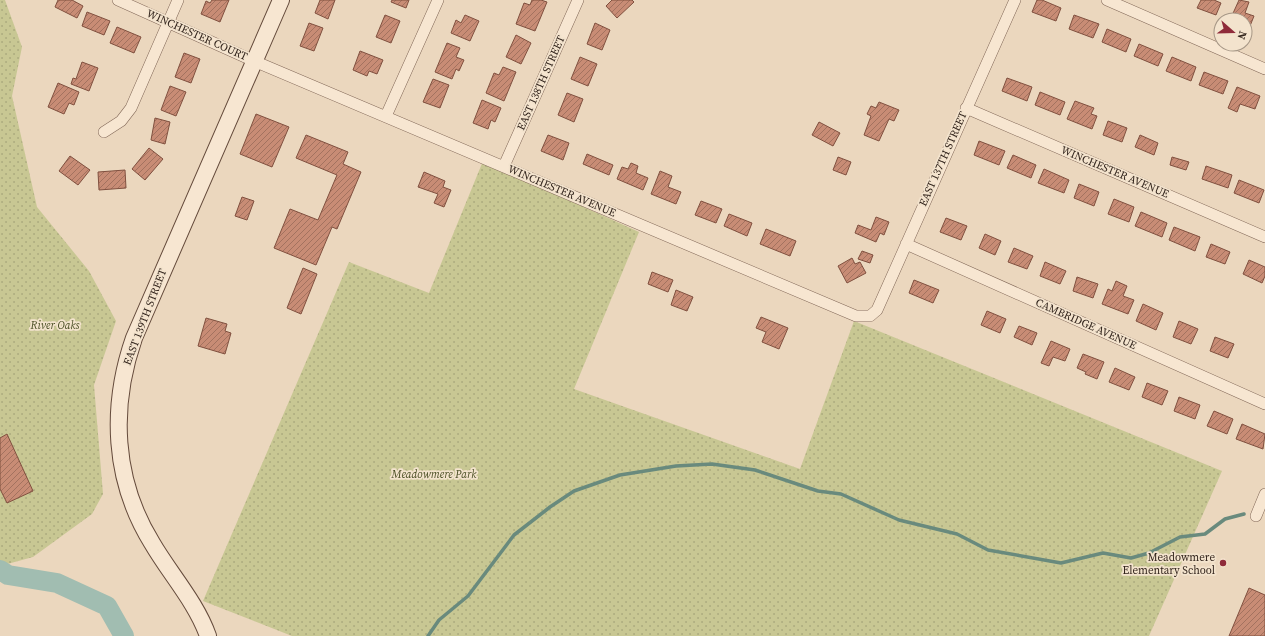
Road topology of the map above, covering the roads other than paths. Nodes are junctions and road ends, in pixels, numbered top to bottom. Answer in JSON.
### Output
{"nodes":[{"id":1,"x":118,"y":0,"type":"edge"},
{"id":2,"x":178,"y":0,"type":"edge"},
{"id":3,"x":281,"y":0,"type":"edge"},
{"id":4,"x":438,"y":0,"type":"edge"},
{"id":5,"x":578,"y":0,"type":"edge"},
{"id":6,"x":1015,"y":0,"type":"edge"},
{"id":7,"x":1107,"y":0,"type":"edge"},
{"id":8,"x":168,"y":22,"type":"junction"},
{"id":9,"x":254,"y":61,"type":"junction"},
{"id":10,"x":1265,"y":69,"type":"edge"},
{"id":11,"x":966,"y":108,"type":"junction"},
{"id":12,"x":386,"y":116,"type":"junction"},
{"id":13,"x":104,"y":132,"type":"dead end"},
{"id":14,"x":504,"y":166,"type":"junction"},
{"id":15,"x":1265,"y":237,"type":"edge"},
{"id":16,"x":906,"y":244,"type":"junction"},
{"id":17,"x":870,"y":316,"type":"joint"},
{"id":18,"x":1265,"y":404,"type":"edge"},
{"id":19,"x":1265,"y":494,"type":"edge"},
{"id":20,"x":1256,"y":516,"type":"dead end"},
{"id":21,"x":208,"y":636,"type":"edge"}],
"edges":[{"from":1,"to":8,"type":"street","name":"WINCHESTER COURT"},
{"from":2,"to":8,"type":"street"},
{"from":3,"to":9,"type":"street","name":"EAST 139TH STREET"},
{"from":4,"to":12,"type":"street"},
{"from":5,"to":14,"type":"street","name":"EAST 138TH STREET"},
{"from":6,"to":11,"type":"street","name":"EAST 137TH STREET"},
{"from":7,"to":10,"type":"street"},
{"from":8,"to":9,"type":"street","name":"WINCHESTER COURT"},
{"from":8,"to":13,"type":"street"},
{"from":9,"to":12,"type":"street","name":"WINCHESTER AVENUE"},
{"from":9,"to":21,"type":"street","name":"EAST 139TH STREET"},
{"from":11,"to":15,"type":"street","name":"WINCHESTER AVENUE"},
{"from":11,"to":16,"type":"street","name":"EAST 137TH STREET"},
{"from":12,"to":14,"type":"street","name":"WINCHESTER AVENUE"},
{"from":14,"to":17,"type":"street","name":"WINCHESTER AVENUE"},
{"from":16,"to":17,"type":"street","name":"EAST 137TH STREET"},
{"from":16,"to":18,"type":"street","name":"CAMBRIDGE AVENUE"},
{"from":19,"to":20,"type":"street"}]}
